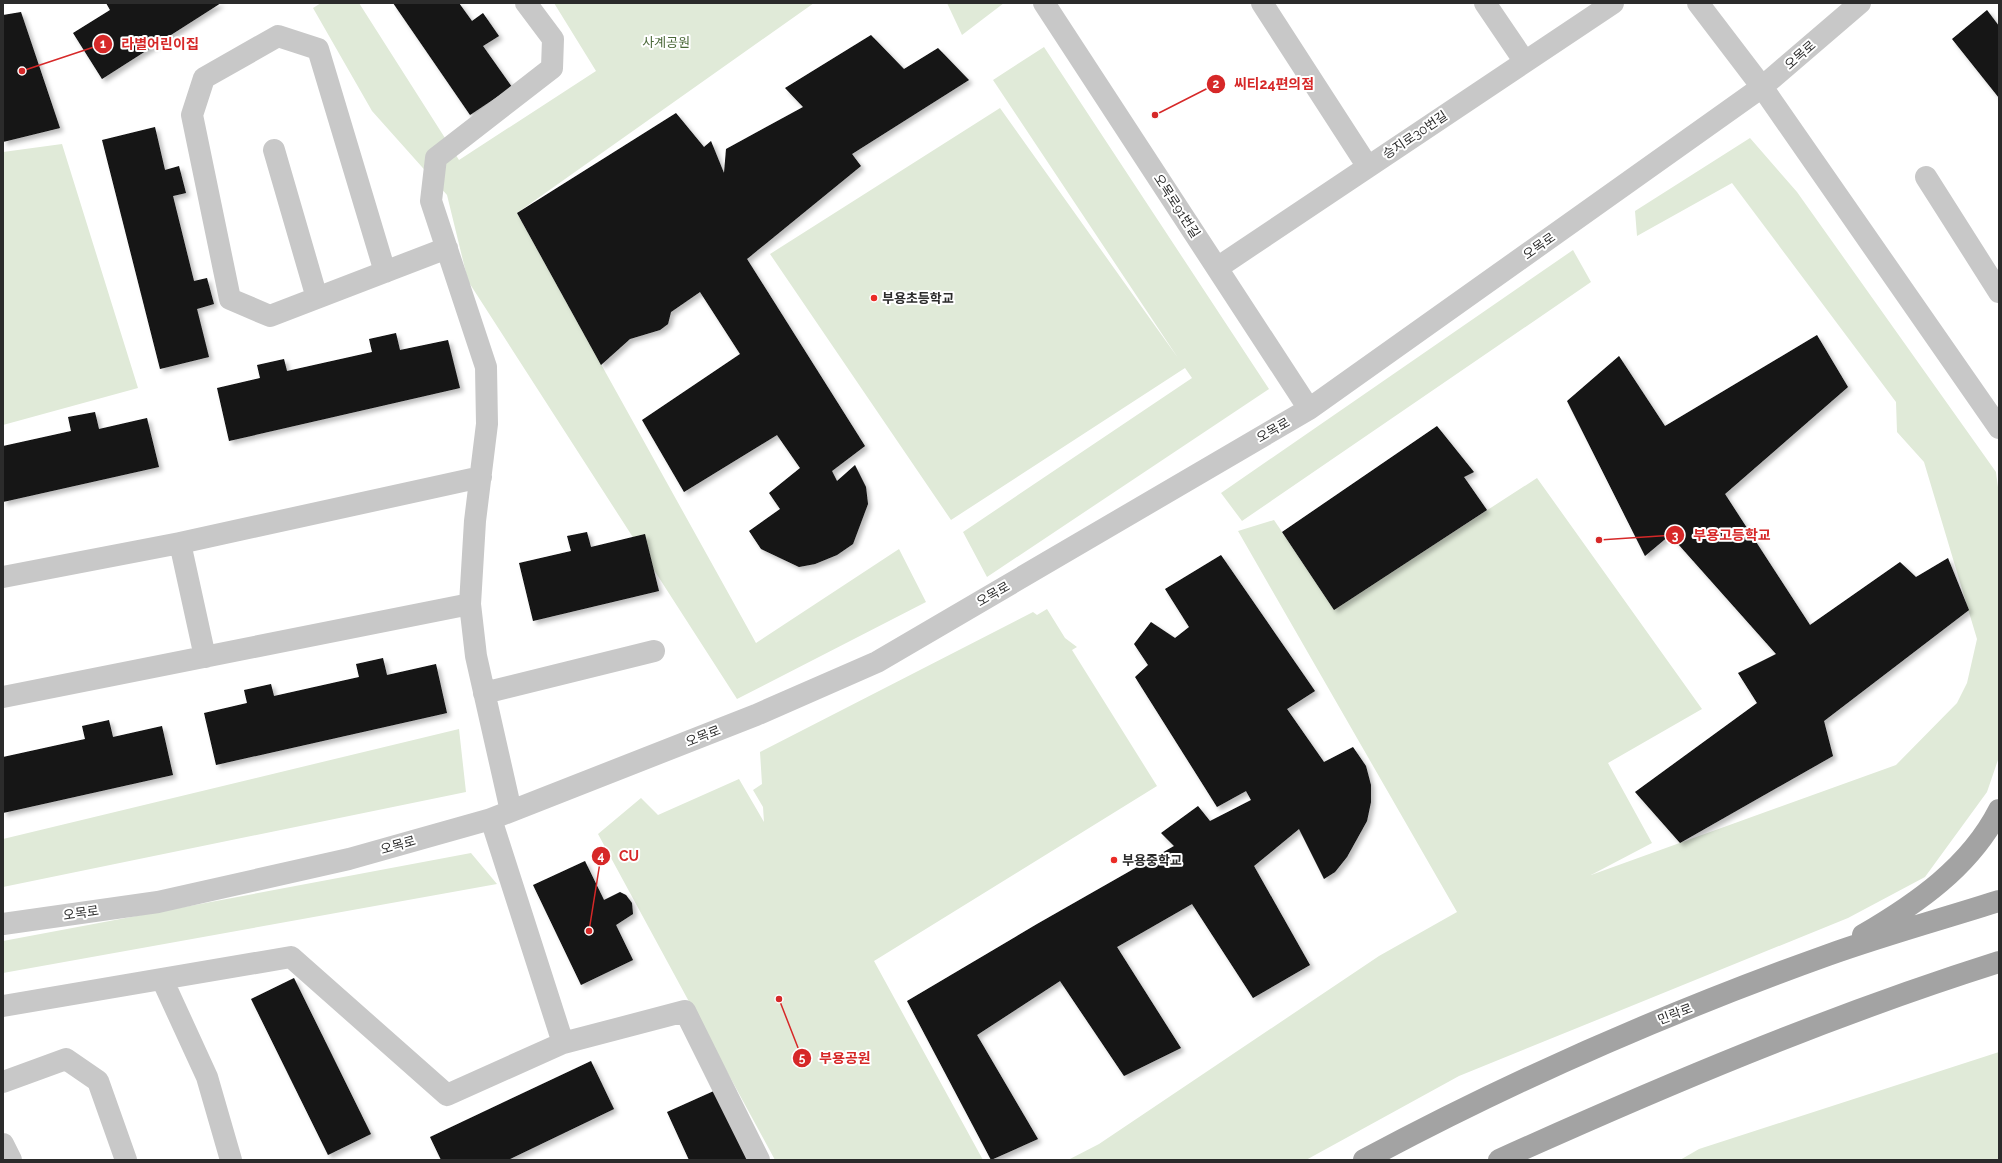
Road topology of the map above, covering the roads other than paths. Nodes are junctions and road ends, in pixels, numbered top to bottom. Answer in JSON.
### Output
{"nodes":[{"id":1,"x":526,"y":3,"type":"edge"},
{"id":2,"x":1044,"y":3,"type":"edge"},
{"id":3,"x":1262,"y":3,"type":"edge"},
{"id":4,"x":1484,"y":3,"type":"edge"},
{"id":5,"x":1613,"y":3,"type":"edge"},
{"id":6,"x":1698,"y":3,"type":"edge"},
{"id":7,"x":1860,"y":3,"type":"edge"},
{"id":8,"x":1525,"y":62,"type":"junction"},
{"id":9,"x":1762,"y":87,"type":"junction"},
{"id":10,"x":274,"y":150,"type":"dead end"},
{"id":11,"x":1368,"y":167,"type":"junction"},
{"id":12,"x":1926,"y":177,"type":"dead end"},
{"id":13,"x":447,"y":248,"type":"junction"},
{"id":14,"x":1217,"y":268,"type":"junction"},
{"id":15,"x":385,"y":272,"type":"junction"},
{"id":16,"x":1999,"y":292,"type":"edge"},
{"id":17,"x":317,"y":298,"type":"junction"},
{"id":18,"x":1308,"y":409,"type":"junction"},
{"id":19,"x":1999,"y":428,"type":"edge"},
{"id":20,"x":481,"y":477,"type":"junction"},
{"id":21,"x":180,"y":543,"type":"junction"},
{"id":22,"x":3,"y":577,"type":"edge"},
{"id":23,"x":470,"y":604,"type":"junction"},
{"id":24,"x":654,"y":651,"type":"dead end"},
{"id":25,"x":205,"y":656,"type":"junction"},
{"id":26,"x":484,"y":693,"type":"junction"},
{"id":27,"x":3,"y":697,"type":"edge"},
{"id":28,"x":1999,"y":810,"type":"edge"},
{"id":29,"x":511,"y":811,"type":"junction"},
{"id":30,"x":491,"y":819,"type":"junction"},
{"id":31,"x":1999,"y":901,"type":"edge"},
{"id":32,"x":3,"y":924,"type":"edge"},
{"id":33,"x":1828,"y":955,"type":"junction"},
{"id":34,"x":1999,"y":962,"type":"edge"},
{"id":35,"x":162,"y":979,"type":"junction"},
{"id":36,"x":3,"y":1006,"type":"edge"},
{"id":37,"x":563,"y":1044,"type":"junction"},
{"id":38,"x":3,"y":1082,"type":"edge"},
{"id":39,"x":3,"y":1144,"type":"edge"},
{"id":40,"x":11,"y":1160,"type":"edge"},
{"id":41,"x":126,"y":1160,"type":"edge"},
{"id":42,"x":230,"y":1160,"type":"edge"},
{"id":43,"x":759,"y":1160,"type":"edge"},
{"id":44,"x":1364,"y":1160,"type":"edge"},
{"id":45,"x":1499,"y":1160,"type":"edge"}],
"edges":[{"from":1,"to":13,"type":"street"},
{"from":2,"to":14,"type":"street","name":"오목로91번길"},
{"from":3,"to":11,"type":"street"},
{"from":4,"to":8,"type":"street"},
{"from":5,"to":8,"type":"street","name":"승지로30번길"},
{"from":6,"to":9,"type":"street"},
{"from":7,"to":9,"type":"street","name":"오목로"},
{"from":8,"to":11,"type":"street","name":"승지로30번길"},
{"from":9,"to":18,"type":"street","name":"오목로"},
{"from":9,"to":19,"type":"street"},
{"from":10,"to":17,"type":"street"},
{"from":11,"to":14,"type":"street","name":"승지로30번길"},
{"from":12,"to":16,"type":"street"},
{"from":13,"to":15,"type":"street"},
{"from":13,"to":20,"type":"street"},
{"from":14,"to":18,"type":"street","name":"오목로91번길"},
{"from":15,"to":17,"type":"street"},
{"from":15,"to":17,"type":"street"},
{"from":18,"to":29,"type":"street","name":"오목로"},
{"from":20,"to":21,"type":"street"},
{"from":20,"to":23,"type":"street"},
{"from":21,"to":22,"type":"street"},
{"from":21,"to":25,"type":"street"},
{"from":23,"to":25,"type":"street"},
{"from":23,"to":26,"type":"street"},
{"from":24,"to":26,"type":"street"},
{"from":25,"to":27,"type":"street"},
{"from":26,"to":29,"type":"street"},
{"from":28,"to":33,"type":"main road"},
{"from":29,"to":30,"type":"street","name":"오목로"},
{"from":30,"to":32,"type":"street","name":"오목로"},
{"from":30,"to":37,"type":"street"},
{"from":31,"to":33,"type":"main road","name":"민락로"},
{"from":33,"to":44,"type":"main road","name":"민락로"},
{"from":34,"to":45,"type":"main road"},
{"from":35,"to":36,"type":"street"},
{"from":35,"to":37,"type":"street"},
{"from":35,"to":42,"type":"street"},
{"from":37,"to":43,"type":"street"},
{"from":38,"to":41,"type":"street"},
{"from":39,"to":40,"type":"street"}]}
